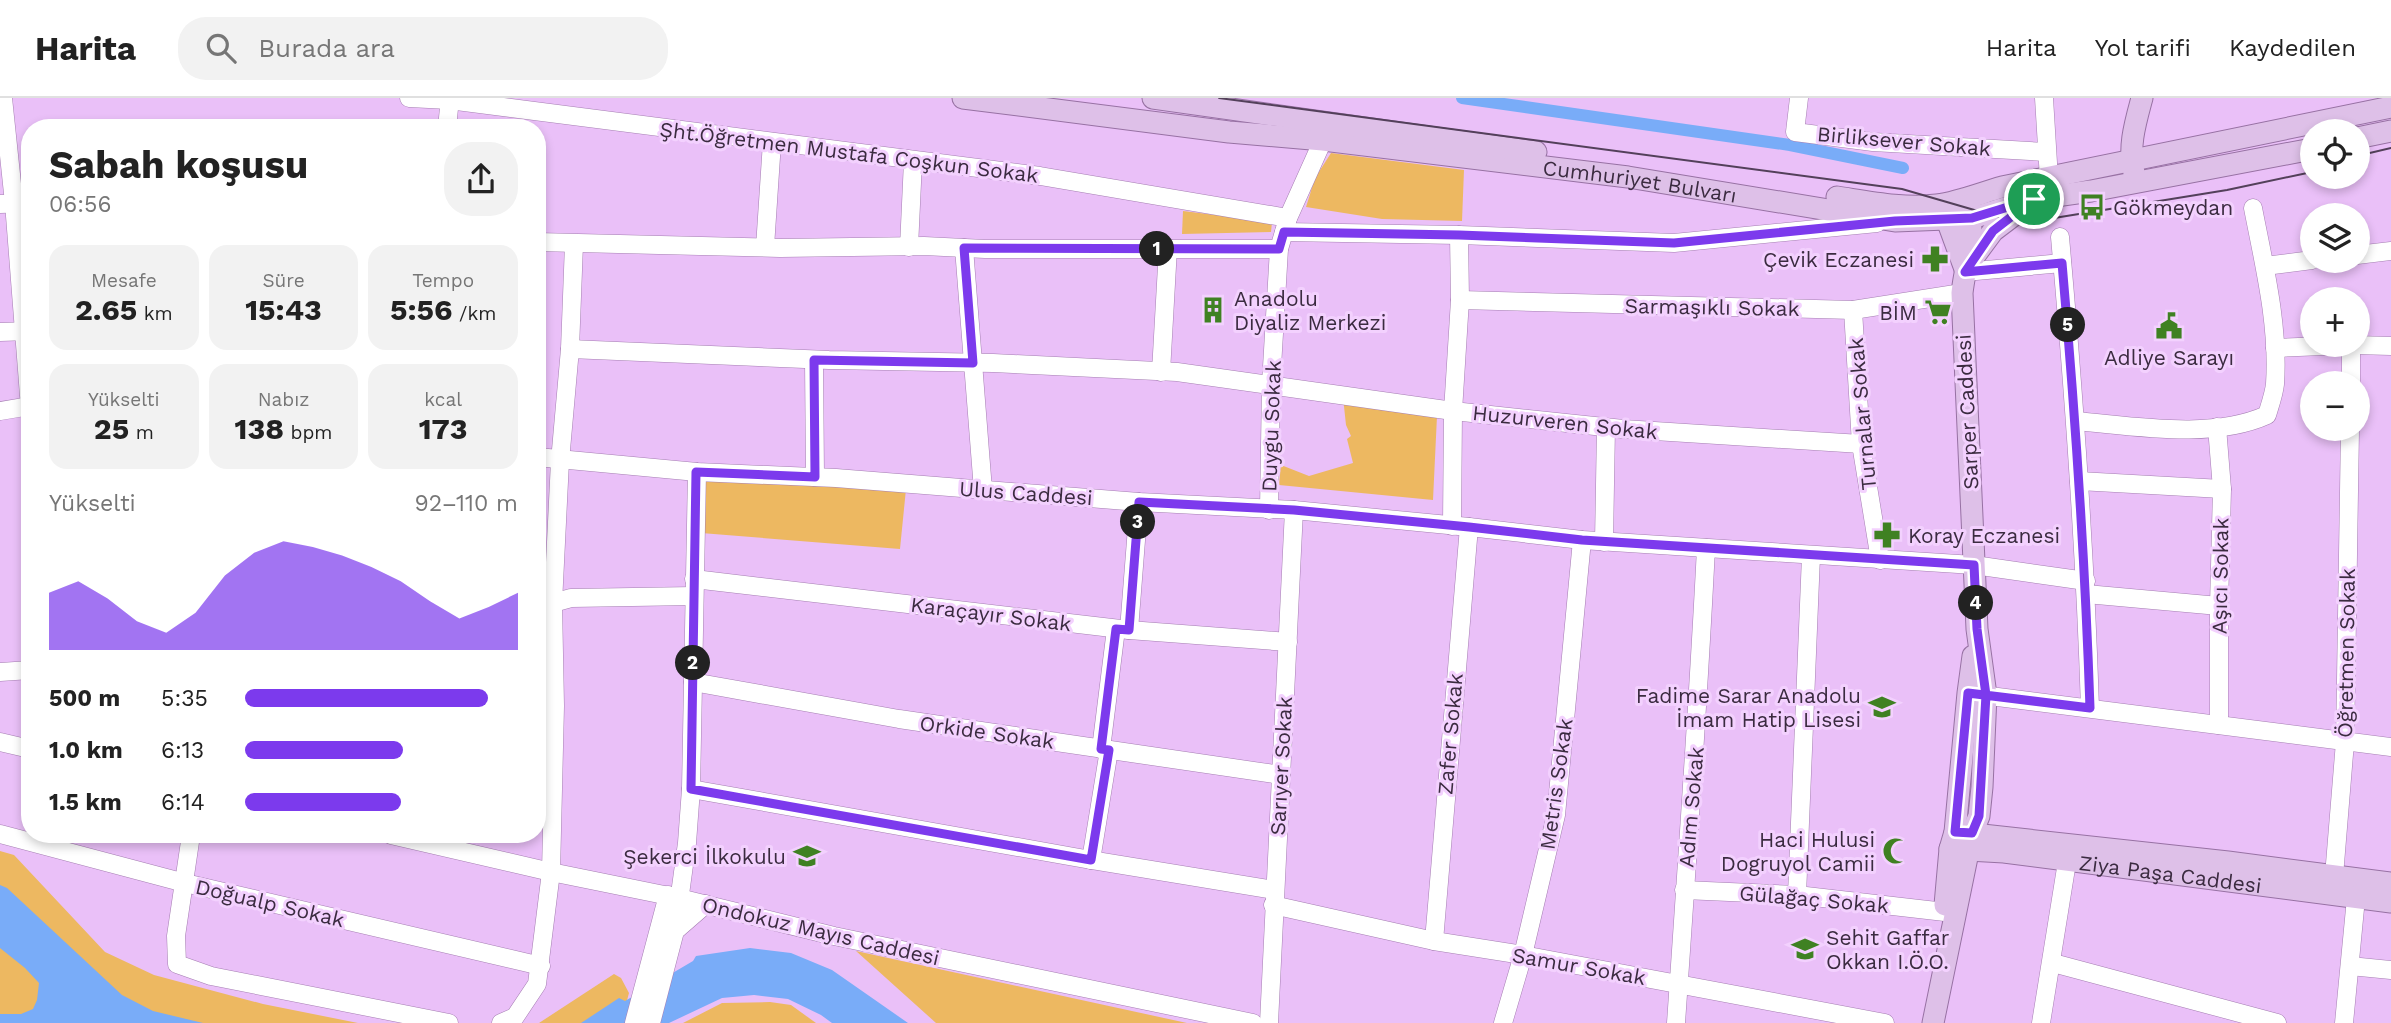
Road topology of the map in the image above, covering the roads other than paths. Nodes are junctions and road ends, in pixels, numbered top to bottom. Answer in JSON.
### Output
{"nodes":[{"id":1,"x":3,"y":98,"type":"edge"},
{"id":2,"x":409,"y":98,"type":"edge"},
{"id":3,"x":963,"y":98,"type":"edge"},
{"id":4,"x":1153,"y":98,"type":"edge"},
{"id":5,"x":1799,"y":98,"type":"edge"},
{"id":6,"x":2044,"y":98,"type":"edge"},
{"id":7,"x":2142,"y":98,"type":"edge"},
{"id":8,"x":449,"y":99,"type":"edge"},
{"id":9,"x":2391,"y":107,"type":"edge"},
{"id":10,"x":448,"y":119,"type":"edge"},
{"id":11,"x":2391,"y":131,"type":"edge"},
{"id":12,"x":2370,"y":135,"type":"edge"},
{"id":13,"x":1323,"y":140,"type":"junction"},
{"id":14,"x":772,"y":142,"type":"junction"},
{"id":15,"x":2300,"y":151,"type":"edge"},
{"id":16,"x":2046,"y":152,"type":"junction"},
{"id":17,"x":2131,"y":160,"type":"junction"},
{"id":18,"x":913,"y":161,"type":"junction"},
{"id":19,"x":2049,"y":179,"type":"junction"},
{"id":20,"x":2136,"y":182,"type":"junction"},
{"id":21,"x":2034,"y":199,"type":"junction"},
{"id":22,"x":15,"y":204,"type":"edge"},
{"id":23,"x":1955,"y":206,"type":"junction"},
{"id":24,"x":2253,"y":208,"type":"dead end"},
{"id":25,"x":1972,"y":218,"type":"junction"},
{"id":26,"x":1895,"y":221,"type":"junction"},
{"id":27,"x":1284,"y":233,"type":"junction"},
{"id":28,"x":1459,"y":235,"type":"junction"},
{"id":29,"x":2060,"y":237,"type":"dead end"},
{"id":30,"x":546,"y":243,"type":"edge"},
{"id":31,"x":573,"y":244,"type":"junction"},
{"id":32,"x":765,"y":247,"type":"junction"},
{"id":33,"x":909,"y":247,"type":"junction"},
{"id":34,"x":964,"y":248,"type":"junction"},
{"id":35,"x":1167,"y":248,"type":"junction"},
{"id":36,"x":2391,"y":251,"type":"edge"},
{"id":37,"x":2370,"y":253,"type":"edge"},
{"id":38,"x":2300,"y":262,"type":"edge"},
{"id":39,"x":2062,"y":263,"type":"junction"},
{"id":40,"x":2265,"y":266,"type":"junction"},
{"id":41,"x":21,"y":273,"type":"edge"},
{"id":42,"x":1964,"y":278,"type":"junction"},
{"id":43,"x":1460,"y":300,"type":"junction"},
{"id":44,"x":1853,"y":310,"type":"junction"},
{"id":45,"x":21,"y":331,"type":"edge"},
{"id":46,"x":0,"y":332,"type":"edge"},
{"id":47,"x":2370,"y":345,"type":"edge"},
{"id":48,"x":2391,"y":346,"type":"edge"},
{"id":49,"x":2300,"y":347,"type":"edge"},
{"id":50,"x":2275,"y":348,"type":"junction"},
{"id":51,"x":570,"y":349,"type":"junction"},
{"id":52,"x":814,"y":360,"type":"junction"},
{"id":53,"x":973,"y":363,"type":"junction"},
{"id":54,"x":1161,"y":372,"type":"junction"},
{"id":55,"x":1272,"y":384,"type":"junction"},
{"id":56,"x":21,"y":408,"type":"edge"},
{"id":57,"x":0,"y":411,"type":"edge"},
{"id":58,"x":1453,"y":411,"type":"junction"},
{"id":59,"x":2076,"y":421,"type":"junction"},
{"id":60,"x":1606,"y":427,"type":"junction"},
{"id":61,"x":2217,"y":427,"type":"junction"},
{"id":62,"x":2350,"y":441,"type":"edge"},
{"id":63,"x":1861,"y":444,"type":"junction"},
{"id":64,"x":546,"y":459,"type":"edge"},
{"id":65,"x":560,"y":461,"type":"junction"},
{"id":66,"x":696,"y":472,"type":"junction"},
{"id":67,"x":815,"y":477,"type":"junction"},
{"id":68,"x":2079,"y":481,"type":"junction"},
{"id":69,"x":2222,"y":489,"type":"junction"},
{"id":70,"x":983,"y":490,"type":"junction"},
{"id":71,"x":1139,"y":502,"type":"junction"},
{"id":72,"x":1269,"y":510,"type":"junction"},
{"id":73,"x":1294,"y":510,"type":"junction"},
{"id":74,"x":1461,"y":526,"type":"junction"},
{"id":75,"x":1582,"y":540,"type":"junction"},
{"id":76,"x":1604,"y":542,"type":"junction"},
{"id":77,"x":1706,"y":548,"type":"junction"},
{"id":78,"x":1811,"y":556,"type":"junction"},
{"id":79,"x":1880,"y":560,"type":"junction"},
{"id":80,"x":1974,"y":565,"type":"junction"},
{"id":81,"x":694,"y":587,"type":"junction"},
{"id":82,"x":2086,"y":588,"type":"junction"},
{"id":83,"x":546,"y":593,"type":"edge"},
{"id":84,"x":546,"y":602,"type":"edge"},
{"id":85,"x":2219,"y":606,"type":"junction"},
{"id":86,"x":546,"y":612,"type":"edge"},
{"id":87,"x":1122,"y":629,"type":"junction"},
{"id":88,"x":1288,"y":642,"type":"junction"},
{"id":89,"x":21,"y":671,"type":"edge"},
{"id":90,"x":0,"y":672,"type":"edge"},
{"id":91,"x":693,"y":682,"type":"junction"},
{"id":92,"x":1977,"y":694,"type":"junction"},
{"id":93,"x":2090,"y":708,"type":"junction"},
{"id":94,"x":2219,"y":725,"type":"junction"},
{"id":95,"x":0,"y":742,"type":"edge"},
{"id":96,"x":2345,"y":742,"type":"junction"},
{"id":97,"x":21,"y":747,"type":"edge"},
{"id":98,"x":2391,"y":747,"type":"edge"},
{"id":99,"x":1105,"y":749,"type":"junction"},
{"id":100,"x":1282,"y":775,"type":"junction"},
{"id":101,"x":691,"y":789,"type":"junction"},
{"id":102,"x":0,"y":834,"type":"edge"},
{"id":103,"x":21,"y":840,"type":"edge"},
{"id":104,"x":1962,"y":841,"type":"junction"},
{"id":105,"x":34,"y":843,"type":"edge"},
{"id":106,"x":190,"y":843,"type":"edge"},
{"id":107,"x":449,"y":843,"type":"edge"},
{"id":108,"x":1091,"y":860,"type":"junction"},
{"id":109,"x":2067,"y":862,"type":"junction"},
{"id":110,"x":551,"y":872,"type":"junction"},
{"id":111,"x":2334,"y":876,"type":"junction"},
{"id":112,"x":185,"y":883,"type":"junction"},
{"id":113,"x":2391,"y":883,"type":"edge"},
{"id":114,"x":1684,"y":890,"type":"junction"},
{"id":115,"x":1797,"y":895,"type":"junction"},
{"id":116,"x":673,"y":897,"type":"junction"},
{"id":117,"x":1273,"y":897,"type":"junction"},
{"id":118,"x":2356,"y":898,"type":"junction"},
{"id":119,"x":2391,"y":902,"type":"edge"},
{"id":120,"x":706,"y":904,"type":"junction"},
{"id":121,"x":1945,"y":912,"type":"junction"},
{"id":122,"x":675,"y":931,"type":"junction"},
{"id":123,"x":1434,"y":941,"type":"junction"},
{"id":124,"x":1523,"y":955,"type":"junction"},
{"id":125,"x":2053,"y":963,"type":"junction"},
{"id":126,"x":541,"y":966,"type":"junction"},
{"id":127,"x":2350,"y":966,"type":"junction"},
{"id":128,"x":2391,"y":970,"type":"edge"},
{"id":129,"x":1679,"y":984,"type":"junction"},
{"id":130,"x":449,"y":1023,"type":"edge"},
{"id":131,"x":501,"y":1023,"type":"edge"},
{"id":132,"x":634,"y":1023,"type":"edge"},
{"id":133,"x":651,"y":1023,"type":"edge"},
{"id":134,"x":1253,"y":1023,"type":"edge"},
{"id":135,"x":1269,"y":1023,"type":"edge"},
{"id":136,"x":1503,"y":1023,"type":"edge"},
{"id":137,"x":1676,"y":1023,"type":"edge"},
{"id":138,"x":1885,"y":1023,"type":"edge"},
{"id":139,"x":1923,"y":1023,"type":"edge"},
{"id":140,"x":1933,"y":1023,"type":"edge"},
{"id":141,"x":2041,"y":1023,"type":"edge"},
{"id":142,"x":2277,"y":1023,"type":"edge"},
{"id":143,"x":2344,"y":1023,"type":"edge"}],
"edges":[{"from":1,"to":22,"type":"street"},
{"from":2,"to":8,"type":"street","name":"Şht.Öğretmen Mustafa Coşkun Sokak"},
{"from":3,"to":13,"type":"main road","name":"Cumhuriyet Bulvarı"},
{"from":4,"to":23,"type":"main road","name":"Cumhuriyet Bulvarı"},
{"from":5,"to":16,"type":"street","name":"Birliksever Sokak"},
{"from":6,"to":16,"type":"street"},
{"from":7,"to":17,"type":"main road"},
{"from":8,"to":10,"type":"street"},
{"from":8,"to":14,"type":"street","name":"Şht.Öğretmen Mustafa Coşkun Sokak"},
{"from":9,"to":17,"type":"main road","name":"Cumhuriyet Bulvarı"},
{"from":11,"to":12,"type":"main road"},
{"from":13,"to":26,"type":"main road","name":"Cumhuriyet Bulvarı"},
{"from":13,"to":27,"type":"street","name":"Duygu Sokak"},
{"from":14,"to":18,"type":"street","name":"Şht.Öğretmen Mustafa Coşkun Sokak"},
{"from":14,"to":32,"type":"street"},
{"from":15,"to":20,"type":"main road"},
{"from":16,"to":19,"type":"street"},
{"from":17,"to":19,"type":"main road","name":"Cumhuriyet Bulvarı"},
{"from":17,"to":20,"type":"main road"},
{"from":18,"to":27,"type":"street","name":"Şht.Öğretmen Mustafa Coşkun Sokak"},
{"from":18,"to":33,"type":"street"},
{"from":19,"to":23,"type":"main road","name":"Cumhuriyet Bulvarı"},
{"from":20,"to":21,"type":"main road"},
{"from":21,"to":25,"type":"main road"},
{"from":21,"to":42,"type":"main road"},
{"from":22,"to":41,"type":"street"},
{"from":23,"to":25,"type":"main road","name":"Sarper Caddesi"},
{"from":23,"to":26,"type":"main road","name":"Cumhuriyet Bulvarı"},
{"from":23,"to":42,"type":"main road"},
{"from":24,"to":40,"type":"street"},
{"from":25,"to":42,"type":"main road","name":"Sarper Caddesi"},
{"from":26,"to":28,"type":"street"},
{"from":27,"to":28,"type":"street"},
{"from":27,"to":35,"type":"street"},
{"from":27,"to":55,"type":"street","name":"Duygu Sokak"},
{"from":28,"to":43,"type":"street","name":"Zafer Sokak"},
{"from":29,"to":39,"type":"street"},
{"from":30,"to":31,"type":"street"},
{"from":31,"to":32,"type":"street"},
{"from":31,"to":51,"type":"street"},
{"from":32,"to":33,"type":"street"},
{"from":33,"to":34,"type":"street"},
{"from":34,"to":35,"type":"street"},
{"from":34,"to":53,"type":"street"},
{"from":35,"to":54,"type":"street"},
{"from":36,"to":37,"type":"street"},
{"from":38,"to":40,"type":"street"},
{"from":39,"to":42,"type":"street","name":"Sarmaşıklı Sokak"},
{"from":39,"to":59,"type":"street"},
{"from":40,"to":50,"type":"street"},
{"from":42,"to":44,"type":"street","name":"Sarmaşıklı Sokak"},
{"from":42,"to":80,"type":"main road","name":"Sarper Caddesi"},
{"from":43,"to":44,"type":"street","name":"Sarmaşıklı Sokak"},
{"from":43,"to":58,"type":"street","name":"Zafer Sokak"},
{"from":44,"to":63,"type":"street","name":"Turnalar Sokak"},
{"from":45,"to":46,"type":"street"},
{"from":47,"to":48,"type":"street"},
{"from":49,"to":50,"type":"street"},
{"from":50,"to":61,"type":"street"},
{"from":51,"to":52,"type":"street","name":"Huzurveren Sokak"},
{"from":51,"to":65,"type":"street"},
{"from":52,"to":53,"type":"street","name":"Huzurveren Sokak"},
{"from":52,"to":67,"type":"street"},
{"from":53,"to":54,"type":"street","name":"Huzurveren Sokak"},
{"from":53,"to":70,"type":"street"},
{"from":54,"to":55,"type":"street","name":"Huzurveren Sokak"},
{"from":55,"to":58,"type":"street","name":"Huzurveren Sokak"},
{"from":55,"to":72,"type":"street","name":"Duygu Sokak"},
{"from":56,"to":57,"type":"street"},
{"from":58,"to":60,"type":"street","name":"Huzurveren Sokak"},
{"from":58,"to":74,"type":"street","name":"Zafer Sokak"},
{"from":59,"to":61,"type":"street"},
{"from":59,"to":68,"type":"street"},
{"from":60,"to":63,"type":"street","name":"Huzurveren Sokak"},
{"from":60,"to":76,"type":"street"},
{"from":61,"to":69,"type":"street","name":"Aşıcı Sokak"},
{"from":62,"to":96,"type":"street","name":"Öğretmen Sokak"},
{"from":63,"to":79,"type":"street","name":"Turnalar Sokak"},
{"from":64,"to":65,"type":"street","name":"Ulus Caddesi"},
{"from":65,"to":66,"type":"street","name":"Ulus Caddesi"},
{"from":65,"to":83,"type":"street"},
{"from":66,"to":67,"type":"street","name":"Ulus Caddesi"},
{"from":66,"to":81,"type":"street"},
{"from":67,"to":70,"type":"street","name":"Ulus Caddesi"},
{"from":68,"to":69,"type":"street"},
{"from":68,"to":82,"type":"street"},
{"from":69,"to":85,"type":"street","name":"Aşıcı Sokak"},
{"from":70,"to":71,"type":"street","name":"Ulus Caddesi"},
{"from":71,"to":72,"type":"street","name":"Ulus Caddesi"},
{"from":71,"to":87,"type":"street"},
{"from":72,"to":73,"type":"street","name":"Ulus Caddesi"},
{"from":73,"to":74,"type":"street","name":"Ulus Caddesi"},
{"from":73,"to":88,"type":"street","name":"Sarıyer Sokak"},
{"from":74,"to":75,"type":"street","name":"Ulus Caddesi"},
{"from":74,"to":123,"type":"street","name":"Zafer Sokak"},
{"from":75,"to":76,"type":"street","name":"Ulus Caddesi"},
{"from":75,"to":124,"type":"street","name":"Metris Sokak"},
{"from":76,"to":77,"type":"street","name":"Ulus Caddesi"},
{"from":77,"to":78,"type":"street","name":"Ulus Caddesi"},
{"from":77,"to":114,"type":"street","name":"Adım Sokak"},
{"from":78,"to":79,"type":"street","name":"Ulus Caddesi"},
{"from":78,"to":115,"type":"street"},
{"from":79,"to":80,"type":"street","name":"Ulus Caddesi"},
{"from":80,"to":82,"type":"street","name":"Ulus Caddesi"},
{"from":80,"to":92,"type":"main road","name":"Sarper Caddesi"},
{"from":81,"to":84,"type":"street","name":"Karaçayır Sokak"},
{"from":81,"to":87,"type":"street","name":"Karaçayır Sokak"},
{"from":81,"to":91,"type":"street"},
{"from":82,"to":85,"type":"street","name":"Ulus Caddesi"},
{"from":82,"to":93,"type":"street"},
{"from":85,"to":94,"type":"street","name":"Aşıcı Sokak"},
{"from":86,"to":110,"type":"street"},
{"from":87,"to":88,"type":"street","name":"Karaçayır Sokak"},
{"from":87,"to":99,"type":"street"},
{"from":88,"to":100,"type":"street","name":"Sarıyer Sokak"},
{"from":89,"to":90,"type":"street"},
{"from":91,"to":99,"type":"street","name":"Orkide Sokak"},
{"from":91,"to":101,"type":"street"},
{"from":92,"to":93,"type":"street"},
{"from":92,"to":104,"type":"main road","name":"Sarper Caddesi"},
{"from":93,"to":94,"type":"street"},
{"from":94,"to":96,"type":"street"},
{"from":95,"to":97,"type":"street"},
{"from":96,"to":98,"type":"street"},
{"from":96,"to":111,"type":"street","name":"Öğretmen Sokak"},
{"from":99,"to":100,"type":"street","name":"Orkide Sokak"},
{"from":99,"to":108,"type":"street"},
{"from":100,"to":117,"type":"street","name":"Sarıyer Sokak"},
{"from":101,"to":108,"type":"street","name":"Samur Sokak"},
{"from":101,"to":116,"type":"street"},
{"from":102,"to":103,"type":"street","name":"Doğualp Sokak"},
{"from":104,"to":109,"type":"main road","name":"Ziya Paşa Caddesi"},
{"from":104,"to":111,"type":"main road","name":"Ziya Paşa Caddesi"},
{"from":104,"to":121,"type":"main road","name":"Sarper Caddesi"},
{"from":104,"to":140,"type":"main road","name":"Sarper Caddesi"},
{"from":105,"to":112,"type":"street","name":"Doğualp Sokak"},
{"from":106,"to":112,"type":"street"},
{"from":107,"to":110,"type":"street","name":"Ondokuz Mayıs Caddesi"},
{"from":108,"to":117,"type":"street","name":"Samur Sokak"},
{"from":109,"to":118,"type":"main road","name":"Ziya Paşa Caddesi"},
{"from":109,"to":125,"type":"street"},
{"from":110,"to":116,"type":"street","name":"Ondokuz Mayıs Caddesi"},
{"from":110,"to":126,"type":"street"},
{"from":111,"to":113,"type":"main road","name":"Ziya Paşa Caddesi"},
{"from":112,"to":126,"type":"street","name":"Doğualp Sokak"},
{"from":112,"to":130,"type":"street"},
{"from":114,"to":115,"type":"street","name":"Gülağaç Sokak"},
{"from":114,"to":129,"type":"street","name":"Adım Sokak"},
{"from":115,"to":121,"type":"street","name":"Gülağaç Sokak"},
{"from":116,"to":120,"type":"street","name":"Ondokuz Mayıs Caddesi"},
{"from":116,"to":122,"type":"street"},
{"from":116,"to":132,"type":"street"},
{"from":117,"to":123,"type":"street","name":"Samur Sokak"},
{"from":117,"to":135,"type":"street","name":"Sarıyer Sokak"},
{"from":118,"to":119,"type":"main road","name":"Ziya Paşa Caddesi"},
{"from":118,"to":127,"type":"street"},
{"from":120,"to":122,"type":"street"},
{"from":120,"to":134,"type":"street","name":"Ondokuz Mayıs Caddesi"},
{"from":121,"to":139,"type":"main road","name":"Sarper Caddesi"},
{"from":122,"to":133,"type":"street"},
{"from":123,"to":124,"type":"street","name":"Samur Sokak"},
{"from":124,"to":129,"type":"street","name":"Samur Sokak"},
{"from":124,"to":136,"type":"street","name":"Metris Sokak"},
{"from":125,"to":141,"type":"street"},
{"from":125,"to":142,"type":"street"},
{"from":126,"to":131,"type":"street"},
{"from":127,"to":128,"type":"street"},
{"from":127,"to":143,"type":"street"},
{"from":129,"to":137,"type":"street","name":"Adım Sokak"},
{"from":129,"to":138,"type":"street","name":"Samur Sokak"}]}
